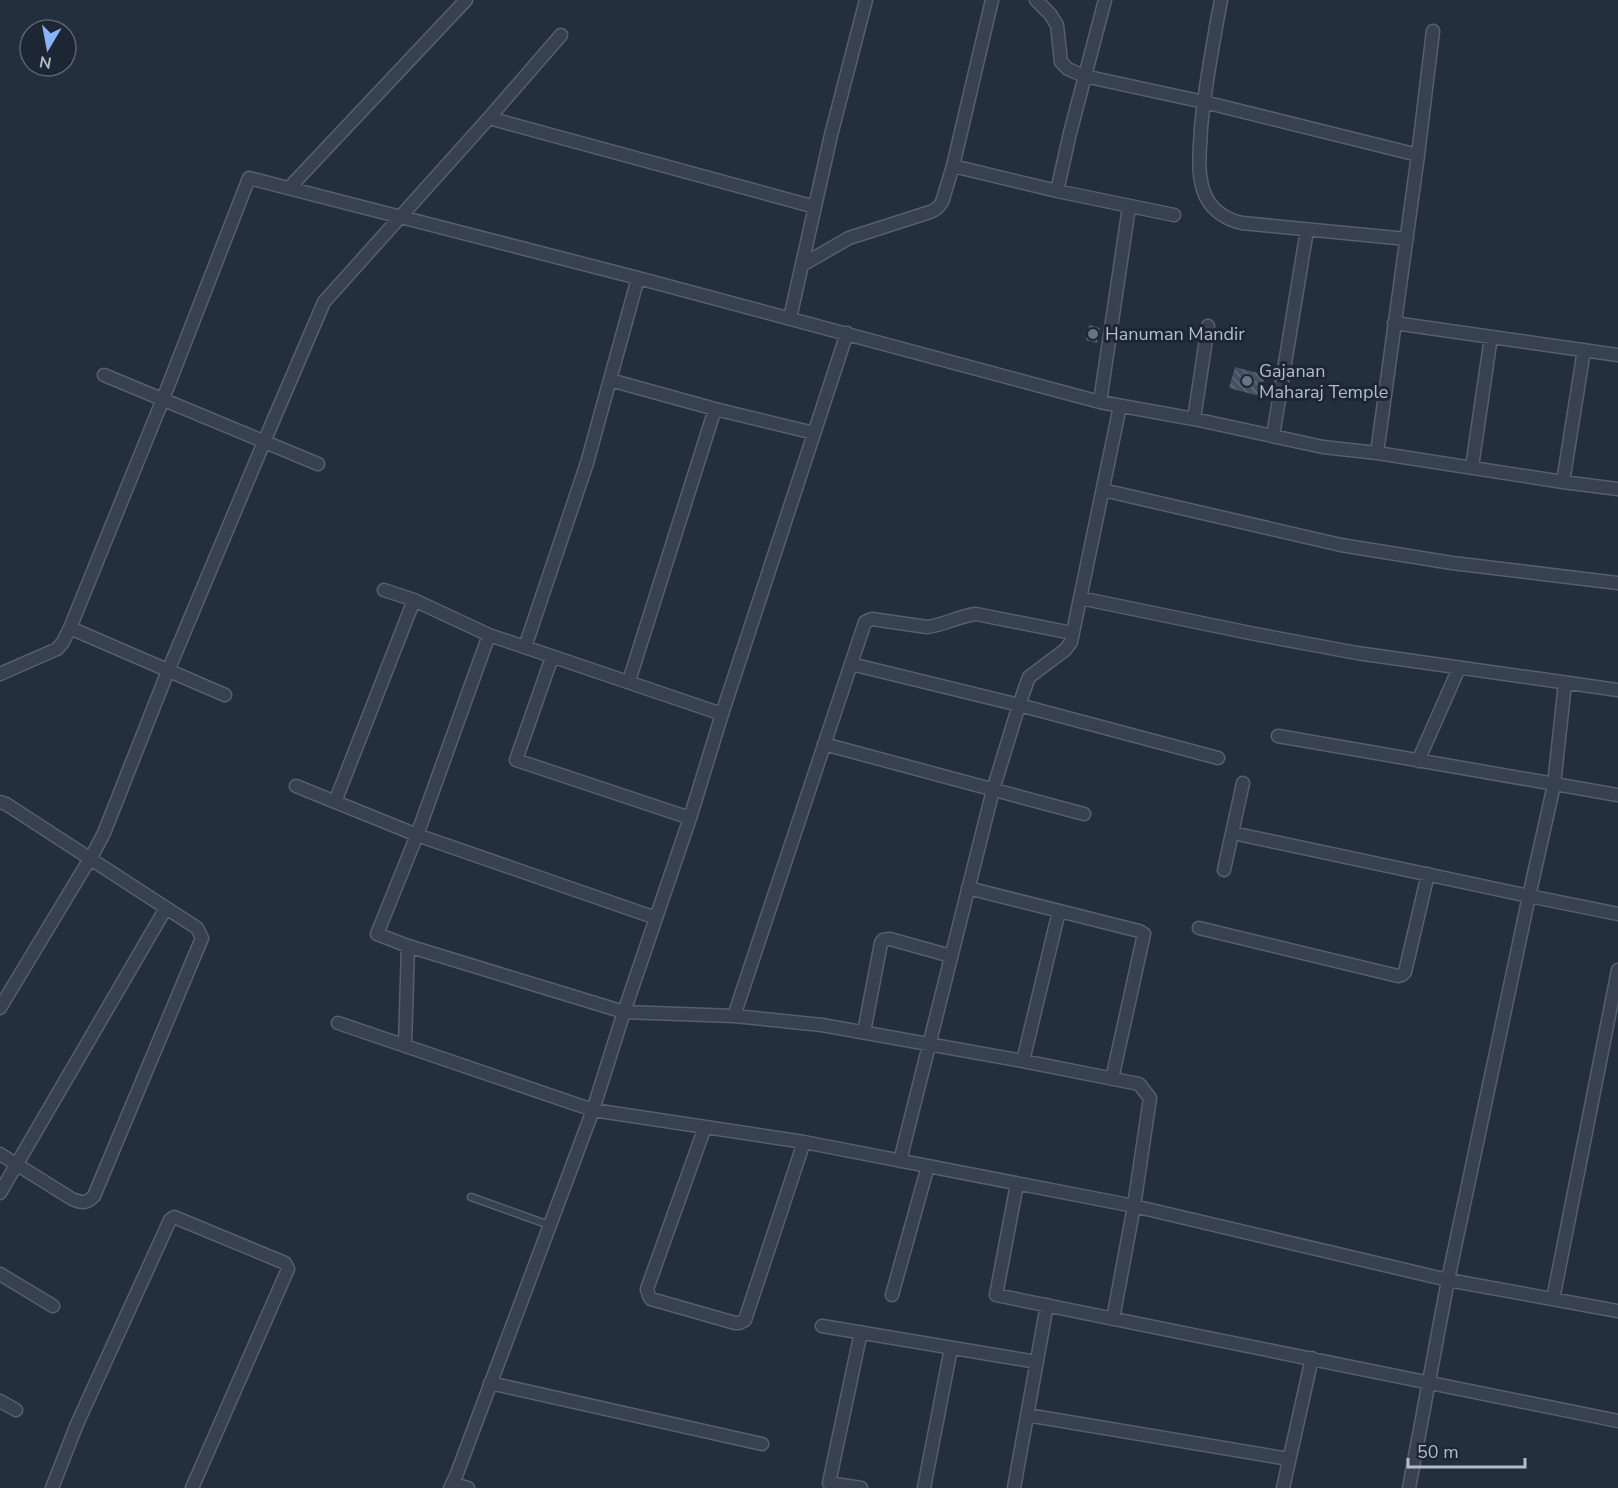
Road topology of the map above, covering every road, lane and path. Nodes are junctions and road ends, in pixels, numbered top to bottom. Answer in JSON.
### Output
{"nodes":[{"id":1,"x":466,"y":0,"type":"edge"},
{"id":2,"x":866,"y":0,"type":"edge"},
{"id":3,"x":992,"y":0,"type":"edge"},
{"id":4,"x":1036,"y":0,"type":"edge"},
{"id":5,"x":1105,"y":0,"type":"edge"},
{"id":6,"x":1221,"y":0,"type":"edge"},
{"id":7,"x":1433,"y":31,"type":"dead end"},
{"id":8,"x":561,"y":35,"type":"dead end"},
{"id":9,"x":1084,"y":76,"type":"junction"},
{"id":10,"x":1204,"y":102,"type":"junction"},
{"id":11,"x":489,"y":118,"type":"junction"},
{"id":12,"x":1418,"y":155,"type":"junction"},
{"id":13,"x":952,"y":166,"type":"junction"},
{"id":14,"x":289,"y":188,"type":"junction"},
{"id":15,"x":1057,"y":191,"type":"junction"},
{"id":16,"x":815,"y":207,"type":"junction"},
{"id":17,"x":1129,"y":207,"type":"junction"},
{"id":18,"x":1174,"y":215,"type":"dead end"},
{"id":19,"x":400,"y":216,"type":"junction"},
{"id":20,"x":1307,"y":230,"type":"junction"},
{"id":21,"x":1407,"y":239,"type":"junction"},
{"id":22,"x":802,"y":265,"type":"junction"},
{"id":23,"x":638,"y":278,"type":"junction"},
{"id":24,"x":790,"y":318,"type":"junction"},
{"id":25,"x":1394,"y":324,"type":"junction"},
{"id":26,"x":1209,"y":326,"type":"dead end"},
{"id":27,"x":847,"y":333,"type":"junction"},
{"id":28,"x":1491,"y":337,"type":"junction"},
{"id":29,"x":1584,"y":350,"type":"junction"},
{"id":30,"x":1618,"y":355,"type":"edge"},
{"id":31,"x":104,"y":375,"type":"dead end"},
{"id":32,"x":610,"y":380,"type":"junction"},
{"id":33,"x":163,"y":399,"type":"junction"},
{"id":34,"x":1100,"y":402,"type":"junction"},
{"id":35,"x":1120,"y":406,"type":"junction"},
{"id":36,"x":715,"y":409,"type":"junction"},
{"id":37,"x":1194,"y":420,"type":"junction"},
{"id":38,"x":814,"y":434,"type":"junction"},
{"id":39,"x":1273,"y":436,"type":"junction"},
{"id":40,"x":264,"y":442,"type":"junction"},
{"id":41,"x":1377,"y":453,"type":"junction"},
{"id":42,"x":318,"y":464,"type":"dead end"},
{"id":43,"x":1472,"y":467,"type":"junction"},
{"id":44,"x":1563,"y":482,"type":"junction"},
{"id":45,"x":1618,"y":489,"type":"edge"},
{"id":46,"x":1103,"y":490,"type":"junction"},
{"id":47,"x":1618,"y":584,"type":"edge"},
{"id":48,"x":384,"y":590,"type":"dead end"},
{"id":49,"x":1080,"y":598,"type":"junction"},
{"id":50,"x":414,"y":600,"type":"junction"},
{"id":51,"x":70,"y":628,"type":"junction"},
{"id":52,"x":1072,"y":633,"type":"junction"},
{"id":53,"x":489,"y":635,"type":"junction"},
{"id":54,"x":525,"y":647,"type":"junction"},
{"id":55,"x":552,"y":657,"type":"junction"},
{"id":56,"x":851,"y":664,"type":"junction"},
{"id":57,"x":1459,"y":668,"type":"junction"},
{"id":58,"x":168,"y":671,"type":"junction"},
{"id":59,"x":0,"y":674,"type":"edge"},
{"id":60,"x":629,"y":681,"type":"junction"},
{"id":61,"x":1565,"y":683,"type":"junction"},
{"id":62,"x":1618,"y":690,"type":"edge"},
{"id":63,"x":225,"y":695,"type":"dead end"},
{"id":64,"x":1019,"y":705,"type":"junction"},
{"id":65,"x":722,"y":714,"type":"junction"},
{"id":66,"x":1278,"y":736,"type":"dead end"},
{"id":67,"x":824,"y":744,"type":"junction"},
{"id":68,"x":1218,"y":758,"type":"dead end"},
{"id":69,"x":1418,"y":761,"type":"junction"},
{"id":70,"x":1244,"y":783,"type":"dead end"},
{"id":71,"x":1554,"y":785,"type":"junction"},
{"id":72,"x":296,"y":786,"type":"dead end"},
{"id":73,"x":993,"y":790,"type":"junction"},
{"id":74,"x":1618,"y":795,"type":"edge"},
{"id":75,"x":335,"y":802,"type":"junction"},
{"id":76,"x":2,"y":806,"type":"edge"},
{"id":77,"x":1084,"y":814,"type":"dead end"},
{"id":78,"x":690,"y":818,"type":"junction"},
{"id":79,"x":1233,"y":833,"type":"junction"},
{"id":80,"x":417,"y":835,"type":"junction"},
{"id":81,"x":90,"y":858,"type":"junction"},
{"id":82,"x":1224,"y":870,"type":"dead end"},
{"id":83,"x":1428,"y":874,"type":"junction"},
{"id":84,"x":968,"y":888,"type":"junction"},
{"id":85,"x":1529,"y":896,"type":"junction"},
{"id":86,"x":166,"y":908,"type":"junction"},
{"id":87,"x":1059,"y":911,"type":"junction"},
{"id":88,"x":1618,"y":914,"type":"edge"},
{"id":89,"x":656,"y":918,"type":"junction"},
{"id":90,"x":1199,"y":928,"type":"dead end"},
{"id":91,"x":408,"y":946,"type":"junction"},
{"id":92,"x":951,"y":956,"type":"junction"},
{"id":93,"x":1618,"y":970,"type":"edge"},
{"id":94,"x":0,"y":1008,"type":"edge"},
{"id":95,"x":624,"y":1011,"type":"junction"},
{"id":96,"x":734,"y":1016,"type":"junction"},
{"id":97,"x":338,"y":1023,"type":"dead end"},
{"id":98,"x":864,"y":1032,"type":"junction"},
{"id":99,"x":929,"y":1045,"type":"junction"},
{"id":100,"x":405,"y":1046,"type":"junction"},
{"id":101,"x":1023,"y":1061,"type":"junction"},
{"id":102,"x":1112,"y":1079,"type":"junction"},
{"id":103,"x":593,"y":1110,"type":"junction"},
{"id":104,"x":705,"y":1127,"type":"junction"},
{"id":105,"x":804,"y":1142,"type":"junction"},
{"id":106,"x":0,"y":1154,"type":"edge"},
{"id":107,"x":900,"y":1161,"type":"junction"},
{"id":108,"x":16,"y":1164,"type":"junction"},
{"id":109,"x":928,"y":1166,"type":"junction"},
{"id":110,"x":1017,"y":1184,"type":"junction"},
{"id":111,"x":0,"y":1193,"type":"edge"},
{"id":112,"x":471,"y":1197,"type":"dead end"},
{"id":113,"x":1134,"y":1206,"type":"junction"},
{"id":114,"x":550,"y":1225,"type":"junction"},
{"id":115,"x":0,"y":1274,"type":"edge"},
{"id":116,"x":1448,"y":1280,"type":"junction"},
{"id":117,"x":892,"y":1294,"type":"dead end"},
{"id":118,"x":1553,"y":1299,"type":"junction"},
{"id":119,"x":1047,"y":1305,"type":"junction"},
{"id":120,"x":53,"y":1306,"type":"dead end"},
{"id":121,"x":1618,"y":1311,"type":"edge"},
{"id":122,"x":1113,"y":1319,"type":"junction"},
{"id":123,"x":822,"y":1326,"type":"dead end"},
{"id":124,"x":861,"y":1332,"type":"junction"},
{"id":125,"x":951,"y":1347,"type":"junction"},
{"id":126,"x":1312,"y":1358,"type":"junction"},
{"id":127,"x":1037,"y":1362,"type":"junction"},
{"id":128,"x":1430,"y":1382,"type":"junction"},
{"id":129,"x":490,"y":1383,"type":"junction"},
{"id":130,"x":0,"y":1401,"type":"edge"},
{"id":131,"x":15,"y":1410,"type":"dead end"},
{"id":132,"x":1027,"y":1415,"type":"junction"},
{"id":133,"x":1618,"y":1421,"type":"edge"},
{"id":134,"x":762,"y":1444,"type":"dead end"},
{"id":135,"x":1289,"y":1459,"type":"junction"},
{"id":136,"x":828,"y":1485,"type":"edge"},
{"id":137,"x":451,"y":1486,"type":"edge"},
{"id":138,"x":52,"y":1488,"type":"edge"},
{"id":139,"x":192,"y":1488,"type":"edge"},
{"id":140,"x":468,"y":1488,"type":"edge"},
{"id":141,"x":861,"y":1488,"type":"edge"},
{"id":142,"x":924,"y":1488,"type":"edge"},
{"id":143,"x":1014,"y":1488,"type":"edge"},
{"id":144,"x":1282,"y":1488,"type":"edge"},
{"id":145,"x":1409,"y":1488,"type":"edge"}],
"edges":[{"from":1,"to":14,"type":"street"},
{"from":2,"to":16,"type":"street"},
{"from":3,"to":13,"type":"street"},
{"from":4,"to":9,"type":"street"},
{"from":5,"to":9,"type":"street"},
{"from":6,"to":10,"type":"street"},
{"from":7,"to":12,"type":"street"},
{"from":8,"to":11,"type":"street"},
{"from":9,"to":10,"type":"street"},
{"from":9,"to":15,"type":"street"},
{"from":10,"to":12,"type":"street"},
{"from":10,"to":20,"type":"street"},
{"from":11,"to":16,"type":"street"},
{"from":11,"to":19,"type":"street"},
{"from":12,"to":21,"type":"street"},
{"from":13,"to":15,"type":"street"},
{"from":13,"to":22,"type":"street"},
{"from":14,"to":19,"type":"street"},
{"from":14,"to":33,"type":"street"},
{"from":15,"to":17,"type":"street"},
{"from":16,"to":22,"type":"street"},
{"from":17,"to":18,"type":"street"},
{"from":17,"to":34,"type":"street"},
{"from":19,"to":23,"type":"street"},
{"from":19,"to":40,"type":"street"},
{"from":20,"to":21,"type":"street"},
{"from":20,"to":39,"type":"street"},
{"from":21,"to":25,"type":"street"},
{"from":22,"to":24,"type":"street"},
{"from":23,"to":24,"type":"street"},
{"from":23,"to":32,"type":"street"},
{"from":24,"to":27,"type":"street"},
{"from":25,"to":28,"type":"street"},
{"from":25,"to":41,"type":"street"},
{"from":26,"to":37,"type":"street"},
{"from":27,"to":34,"type":"street"},
{"from":27,"to":38,"type":"street"},
{"from":28,"to":29,"type":"street"},
{"from":28,"to":43,"type":"street"},
{"from":29,"to":30,"type":"street"},
{"from":29,"to":44,"type":"street"},
{"from":31,"to":33,"type":"street"},
{"from":32,"to":36,"type":"street"},
{"from":32,"to":54,"type":"street"},
{"from":33,"to":40,"type":"street"},
{"from":33,"to":51,"type":"street"},
{"from":34,"to":35,"type":"street"},
{"from":35,"to":37,"type":"street"},
{"from":35,"to":46,"type":"street"},
{"from":36,"to":38,"type":"street"},
{"from":36,"to":60,"type":"street"},
{"from":37,"to":39,"type":"street"},
{"from":38,"to":65,"type":"street"},
{"from":39,"to":41,"type":"street"},
{"from":40,"to":42,"type":"street"},
{"from":40,"to":58,"type":"street"},
{"from":41,"to":43,"type":"street"},
{"from":43,"to":44,"type":"street"},
{"from":44,"to":45,"type":"street"},
{"from":46,"to":47,"type":"street"},
{"from":46,"to":49,"type":"street"},
{"from":48,"to":50,"type":"street"},
{"from":49,"to":52,"type":"street"},
{"from":49,"to":57,"type":"street"},
{"from":50,"to":53,"type":"street"},
{"from":50,"to":75,"type":"street"},
{"from":51,"to":58,"type":"street"},
{"from":51,"to":59,"type":"street"},
{"from":52,"to":56,"type":"street"},
{"from":52,"to":64,"type":"street"},
{"from":53,"to":54,"type":"street"},
{"from":53,"to":80,"type":"street"},
{"from":54,"to":55,"type":"street"},
{"from":55,"to":60,"type":"street"},
{"from":55,"to":78,"type":"street"},
{"from":56,"to":64,"type":"street"},
{"from":56,"to":67,"type":"street"},
{"from":57,"to":61,"type":"street"},
{"from":57,"to":69,"type":"street"},
{"from":58,"to":63,"type":"street"},
{"from":58,"to":81,"type":"street"},
{"from":60,"to":65,"type":"street"},
{"from":61,"to":62,"type":"street"},
{"from":61,"to":71,"type":"street"},
{"from":64,"to":68,"type":"street"},
{"from":64,"to":73,"type":"street"},
{"from":65,"to":78,"type":"street"},
{"from":66,"to":69,"type":"street"},
{"from":67,"to":73,"type":"street"},
{"from":67,"to":96,"type":"street"},
{"from":69,"to":71,"type":"street"},
{"from":70,"to":79,"type":"street"},
{"from":71,"to":74,"type":"street"},
{"from":71,"to":85,"type":"street"},
{"from":72,"to":75,"type":"street"},
{"from":73,"to":77,"type":"street"},
{"from":73,"to":84,"type":"street"},
{"from":75,"to":80,"type":"street"},
{"from":76,"to":81,"type":"street"},
{"from":78,"to":89,"type":"street"},
{"from":79,"to":82,"type":"street"},
{"from":79,"to":83,"type":"street"},
{"from":80,"to":89,"type":"street"},
{"from":80,"to":91,"type":"street"},
{"from":81,"to":86,"type":"street"},
{"from":81,"to":94,"type":"street"},
{"from":83,"to":85,"type":"street"},
{"from":83,"to":90,"type":"street"},
{"from":84,"to":87,"type":"street"},
{"from":84,"to":92,"type":"street"},
{"from":85,"to":88,"type":"street"},
{"from":85,"to":116,"type":"street"},
{"from":86,"to":108,"type":"street"},
{"from":86,"to":108,"type":"street"},
{"from":87,"to":101,"type":"street"},
{"from":87,"to":102,"type":"street"},
{"from":89,"to":95,"type":"street"},
{"from":91,"to":95,"type":"street"},
{"from":91,"to":100,"type":"street"},
{"from":92,"to":98,"type":"street"},
{"from":92,"to":99,"type":"street"},
{"from":93,"to":118,"type":"street"},
{"from":95,"to":96,"type":"street"},
{"from":95,"to":103,"type":"street"},
{"from":96,"to":98,"type":"street"},
{"from":97,"to":100,"type":"street"},
{"from":98,"to":99,"type":"street"},
{"from":99,"to":101,"type":"street"},
{"from":99,"to":107,"type":"street"},
{"from":100,"to":103,"type":"street"},
{"from":101,"to":102,"type":"street"},
{"from":102,"to":113,"type":"street"},
{"from":103,"to":104,"type":"street"},
{"from":103,"to":114,"type":"street"},
{"from":104,"to":105,"type":"street"},
{"from":104,"to":105,"type":"street"},
{"from":105,"to":107,"type":"street"},
{"from":106,"to":108,"type":"street"},
{"from":107,"to":109,"type":"street"},
{"from":108,"to":111,"type":"street"},
{"from":109,"to":110,"type":"street"},
{"from":109,"to":117,"type":"street"},
{"from":110,"to":113,"type":"street"},
{"from":110,"to":119,"type":"street"},
{"from":112,"to":114,"type":"lane"},
{"from":113,"to":116,"type":"street"},
{"from":113,"to":122,"type":"street"},
{"from":114,"to":129,"type":"street"},
{"from":115,"to":120,"type":"street"},
{"from":116,"to":118,"type":"street"},
{"from":116,"to":128,"type":"street"},
{"from":118,"to":121,"type":"street"},
{"from":119,"to":122,"type":"street"},
{"from":119,"to":127,"type":"street"},
{"from":122,"to":126,"type":"street"},
{"from":123,"to":124,"type":"street"},
{"from":124,"to":125,"type":"street"},
{"from":124,"to":136,"type":"street"},
{"from":125,"to":127,"type":"street"},
{"from":125,"to":142,"type":"street"},
{"from":126,"to":128,"type":"street"},
{"from":126,"to":135,"type":"street"},
{"from":127,"to":132,"type":"street"},
{"from":128,"to":133,"type":"street"},
{"from":128,"to":145,"type":"street"},
{"from":129,"to":134,"type":"street"},
{"from":129,"to":137,"type":"street"},
{"from":130,"to":131,"type":"street"},
{"from":132,"to":135,"type":"street"},
{"from":132,"to":143,"type":"street"},
{"from":135,"to":144,"type":"street"},
{"from":136,"to":141,"type":"street"},
{"from":137,"to":140,"type":"street"},
{"from":138,"to":139,"type":"street"}]}
